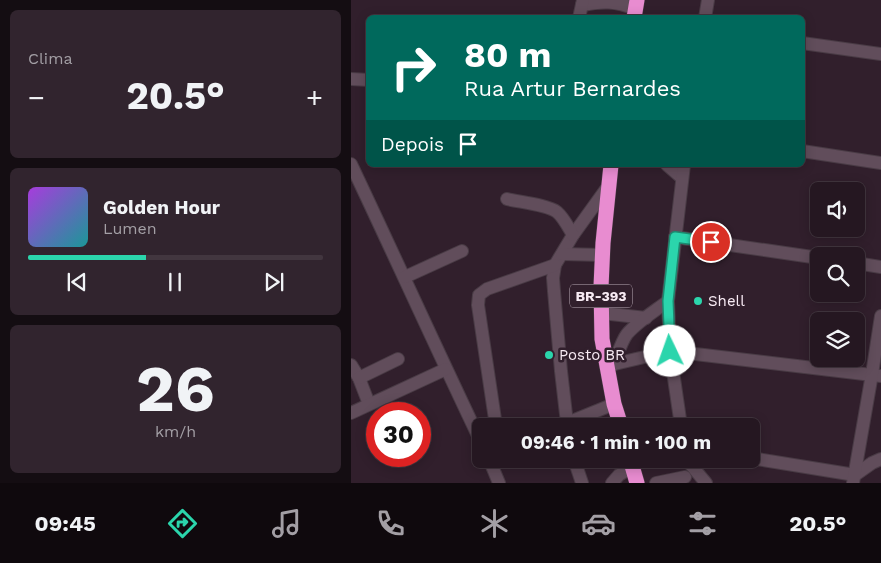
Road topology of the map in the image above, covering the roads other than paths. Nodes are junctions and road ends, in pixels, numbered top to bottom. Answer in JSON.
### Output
{"nodes":[{"id":1,"x":708,"y":0,"type":"edge"},
{"id":2,"x":581,"y":7,"type":"edge"},
{"id":3,"x":636,"y":9,"type":"edge"},
{"id":4,"x":706,"y":15,"type":"edge"},
{"id":5,"x":805,"y":43,"type":"edge"},
{"id":6,"x":881,"y":54,"type":"edge"},
{"id":7,"x":351,"y":79,"type":"edge"},
{"id":8,"x":366,"y":80,"type":"edge"},
{"id":9,"x":805,"y":151,"type":"edge"},
{"id":10,"x":881,"y":163,"type":"edge"},
{"id":11,"x":351,"y":164,"type":"edge"},
{"id":12,"x":611,"y":167,"type":"edge"},
{"id":13,"x":683,"y":172,"type":"edge"},
{"id":14,"x":609,"y":185,"type":"junction"},
{"id":15,"x":507,"y":199,"type":"dead end"},
{"id":16,"x":573,"y":235,"type":"junction"},
{"id":17,"x":675,"y":237,"type":"junction"},
{"id":18,"x":462,"y":251,"type":"dead end"},
{"id":19,"x":603,"y":255,"type":"junction"},
{"id":20,"x":810,"y":257,"type":"edge"},
{"id":21,"x":558,"y":259,"type":"junction"},
{"id":22,"x":865,"y":264,"type":"edge"},
{"id":23,"x":881,"y":267,"type":"edge"},
{"id":24,"x":405,"y":277,"type":"junction"},
{"id":25,"x":668,"y":301,"type":"junction"},
{"id":26,"x":602,"y":313,"type":"junction"},
{"id":27,"x":881,"y":316,"type":"edge"},
{"id":28,"x":646,"y":318,"type":"junction"},
{"id":29,"x":670,"y":351,"type":"junction"},
{"id":30,"x":398,"y":359,"type":"dead end"},
{"id":31,"x":351,"y":365,"type":"edge"},
{"id":32,"x":610,"y":365,"type":"junction"},
{"id":33,"x":446,"y":368,"type":"junction"},
{"id":34,"x":877,"y":375,"type":"edge"},
{"id":35,"x":359,"y":378,"type":"junction"},
{"id":36,"x":368,"y":402,"type":"edge"},
{"id":37,"x":373,"y":402,"type":"edge"},
{"id":38,"x":614,"y":404,"type":"junction"},
{"id":39,"x":366,"y":406,"type":"edge"},
{"id":40,"x":351,"y":413,"type":"edge"},
{"id":41,"x":495,"y":418,"type":"edge"},
{"id":42,"x":566,"y":418,"type":"edge"},
{"id":43,"x":581,"y":418,"type":"edge"},
{"id":44,"x":618,"y":418,"type":"edge"},
{"id":45,"x":680,"y":418,"type":"edge"},
{"id":46,"x":472,"y":423,"type":"edge"},
{"id":47,"x":881,"y":459,"type":"edge"},
{"id":48,"x":760,"y":460,"type":"edge"},
{"id":49,"x":493,"y":468,"type":"edge"},
{"id":50,"x":578,"y":468,"type":"edge"},
{"id":51,"x":626,"y":468,"type":"edge"},
{"id":52,"x":632,"y":468,"type":"edge"},
{"id":53,"x":694,"y":468,"type":"edge"},
{"id":54,"x":854,"y":479,"type":"edge"},
{"id":55,"x":684,"y":480,"type":"edge"},
{"id":56,"x":499,"y":483,"type":"edge"},
{"id":57,"x":582,"y":483,"type":"edge"},
{"id":58,"x":612,"y":483,"type":"edge"},
{"id":59,"x":637,"y":483,"type":"edge"},
{"id":60,"x":656,"y":483,"type":"edge"},
{"id":61,"x":706,"y":483,"type":"edge"}],
"edges":[{"from":1,"to":4,"type":"street"},
{"from":2,"to":3,"type":"street"},
{"from":5,"to":6,"type":"street"},
{"from":7,"to":8,"type":"street"},
{"from":9,"to":10,"type":"street"},
{"from":11,"to":24,"type":"street"},
{"from":12,"to":14,"type":"highway","number":"BR-393"},
{"from":13,"to":17,"type":"street"},
{"from":14,"to":16,"type":"street"},
{"from":14,"to":19,"type":"highway","number":"BR-393"},
{"from":15,"to":16,"type":"street"},
{"from":16,"to":21,"type":"street"},
{"from":17,"to":20,"type":"street"},
{"from":17,"to":25,"type":"street"},
{"from":18,"to":24,"type":"street"},
{"from":19,"to":21,"type":"street"},
{"from":19,"to":26,"type":"highway","number":"BR-393"},
{"from":21,"to":41,"type":"street"},
{"from":21,"to":42,"type":"street"},
{"from":22,"to":23,"type":"street"},
{"from":24,"to":33,"type":"street"},
{"from":25,"to":28,"type":"street"},
{"from":25,"to":29,"type":"street"},
{"from":26,"to":28,"type":"street"},
{"from":26,"to":32,"type":"highway","number":"BR-393"},
{"from":27,"to":34,"type":"street"},
{"from":28,"to":32,"type":"street"},
{"from":29,"to":32,"type":"street"},
{"from":29,"to":34,"type":"street"},
{"from":29,"to":45,"type":"street"},
{"from":30,"to":35,"type":"street"},
{"from":31,"to":35,"type":"street"},
{"from":32,"to":38,"type":"highway","number":"BR-393"},
{"from":33,"to":37,"type":"street"},
{"from":33,"to":46,"type":"street"},
{"from":34,"to":54,"type":"street"},
{"from":35,"to":36,"type":"street"},
{"from":38,"to":43,"type":"street"},
{"from":38,"to":44,"type":"highway","number":"BR-393"},
{"from":39,"to":40,"type":"street"},
{"from":47,"to":54,"type":"street"},
{"from":48,"to":54,"type":"street"},
{"from":49,"to":56,"type":"street"},
{"from":50,"to":57,"type":"street"},
{"from":51,"to":58,"type":"street"},
{"from":52,"to":59,"type":"highway"},
{"from":53,"to":61,"type":"street"},
{"from":55,"to":60,"type":"street"}]}
